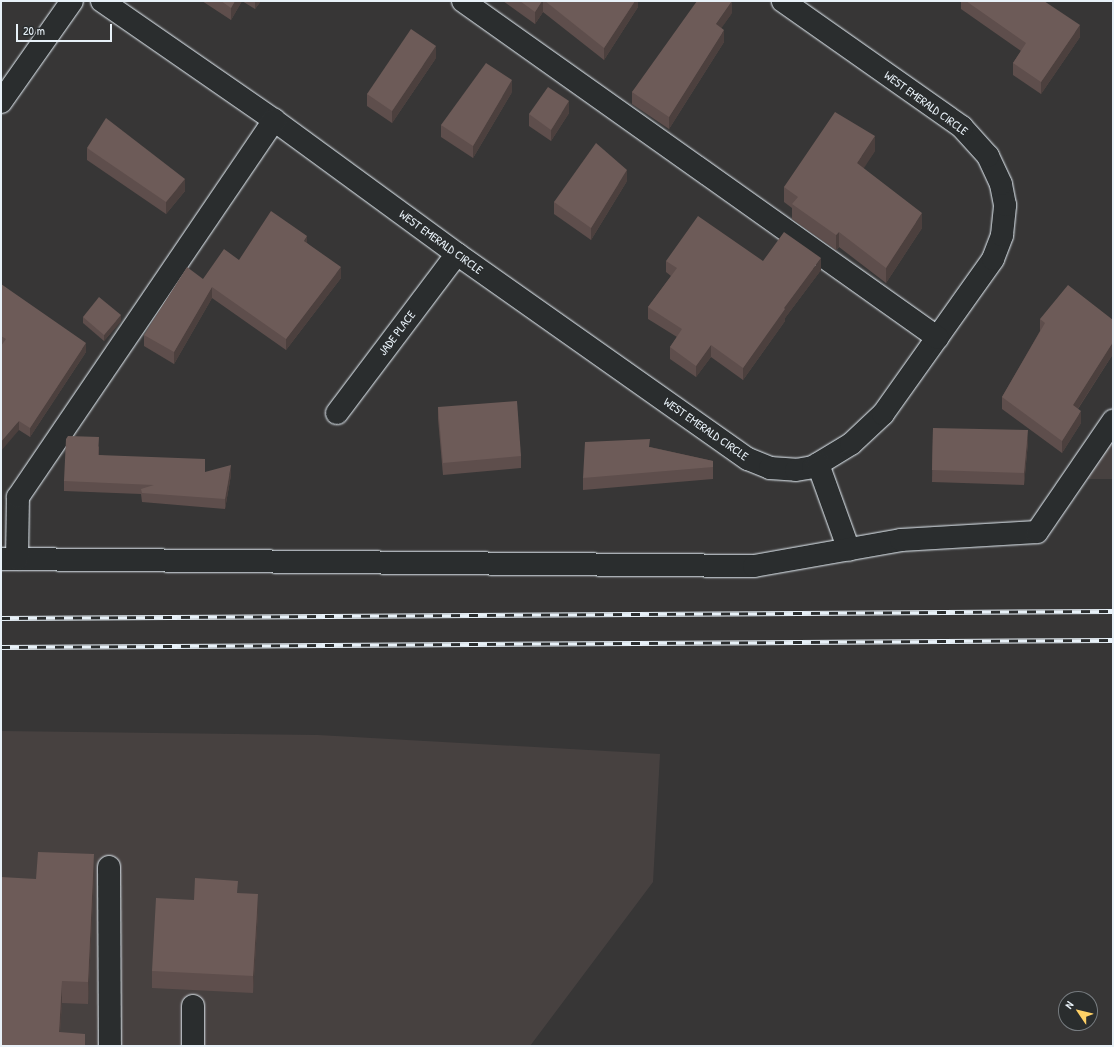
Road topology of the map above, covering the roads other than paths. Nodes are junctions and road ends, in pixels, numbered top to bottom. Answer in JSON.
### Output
{"nodes":[{"id":1,"x":72,"y":1,"type":"edge"},
{"id":2,"x":102,"y":1,"type":"edge"},
{"id":3,"x":463,"y":1,"type":"edge"},
{"id":4,"x":783,"y":1,"type":"edge"},
{"id":5,"x":1,"y":102,"type":"edge"},
{"id":6,"x":274,"y":120,"type":"junction"},
{"id":7,"x":457,"y":254,"type":"junction"},
{"id":8,"x":938,"y":338,"type":"junction"},
{"id":9,"x":337,"y":413,"type":"dead end"},
{"id":10,"x":1113,"y":421,"type":"edge"},
{"id":11,"x":818,"y":464,"type":"junction"},
{"id":12,"x":849,"y":550,"type":"junction"},
{"id":13,"x":9,"y":559,"type":"edge"},
{"id":14,"x":109,"y":866,"type":"dead end"},
{"id":15,"x":193,"y":1006,"type":"dead end"},
{"id":16,"x":110,"y":1046,"type":"edge"},
{"id":17,"x":193,"y":1046,"type":"edge"}],
"edges":[{"from":1,"to":5,"type":"street"},
{"from":2,"to":6,"type":"street","name":"WEST EMERALD CIRCLE"},
{"from":3,"to":8,"type":"street"},
{"from":4,"to":8,"type":"street","name":"WEST EMERALD CIRCLE"},
{"from":6,"to":7,"type":"street","name":"WEST EMERALD CIRCLE"},
{"from":6,"to":13,"type":"street"},
{"from":7,"to":9,"type":"street","name":"JADE PLACE"},
{"from":7,"to":11,"type":"street","name":"WEST EMERALD CIRCLE"},
{"from":8,"to":11,"type":"street","name":"WEST EMERALD CIRCLE"},
{"from":10,"to":12,"type":"street"},
{"from":11,"to":12,"type":"street"},
{"from":12,"to":13,"type":"street"},
{"from":14,"to":16,"type":"street"},
{"from":15,"to":17,"type":"street"}]}
